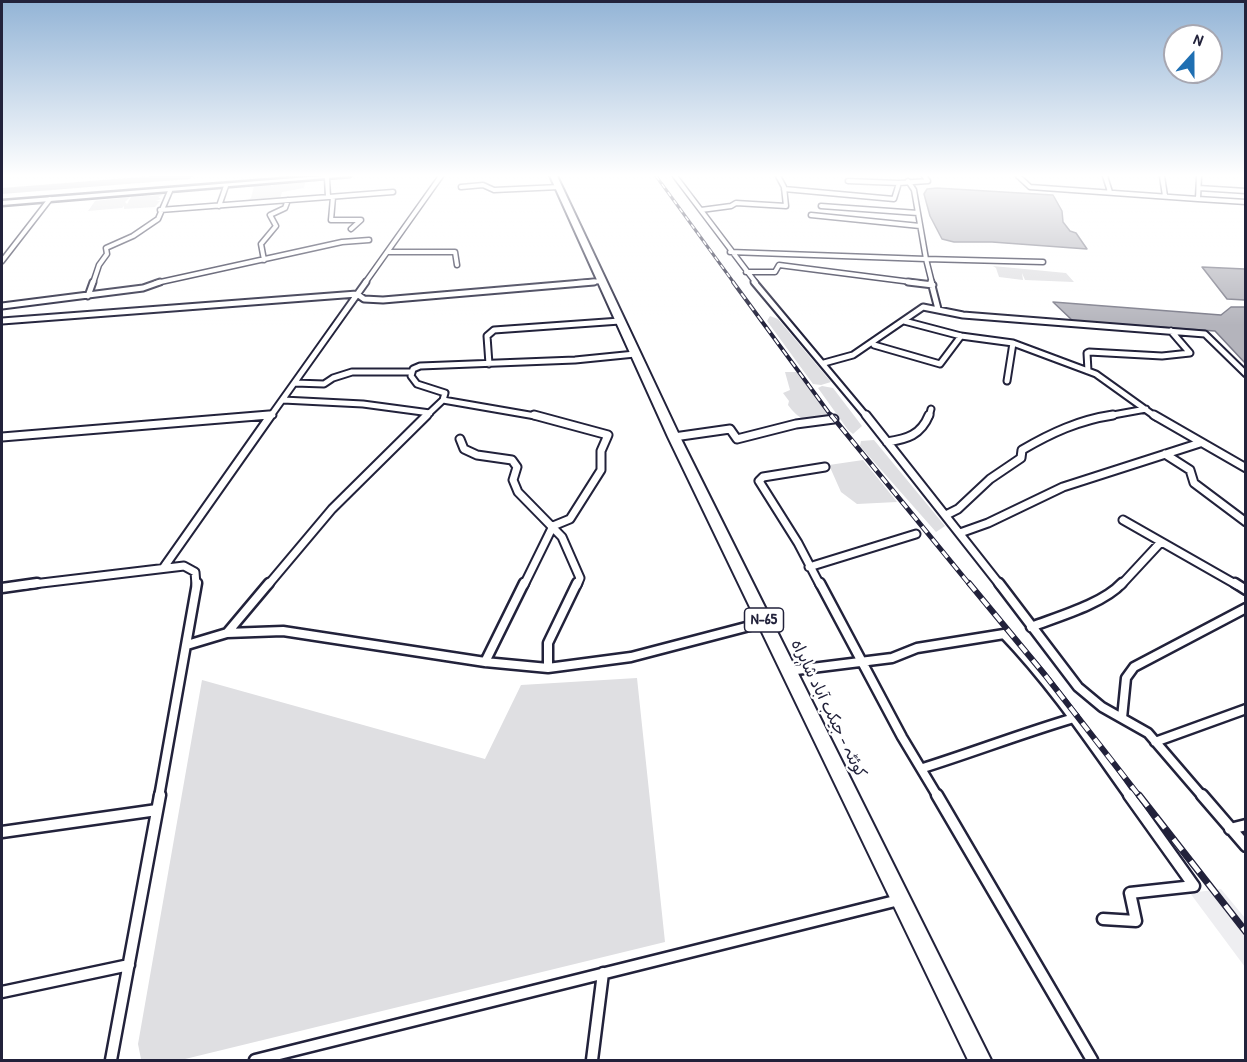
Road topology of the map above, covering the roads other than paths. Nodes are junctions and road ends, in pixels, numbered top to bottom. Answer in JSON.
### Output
{"nodes":[{"id":1,"x":30,"y":226,"type":"edge"},
{"id":2,"x":149,"y":226,"type":"edge"},
{"id":3,"x":276,"y":226,"type":"edge"},
{"id":4,"x":355,"y":226,"type":"edge"},
{"id":5,"x":406,"y":226,"type":"edge"},
{"id":6,"x":576,"y":226,"type":"edge"},
{"id":7,"x":712,"y":226,"type":"edge"},
{"id":8,"x":916,"y":226,"type":"edge"},
{"id":9,"x":920,"y":226,"type":"joint"},
{"id":10,"x":351,"y":229,"type":"dead end"},
{"id":11,"x":369,"y":240,"type":"dead end"},
{"id":12,"x":388,"y":252,"type":"junction"},
{"id":13,"x":730,"y":252,"type":"junction"},
{"id":14,"x":926,"y":259,"type":"junction"},
{"id":15,"x":264,"y":260,"type":"junction"},
{"id":16,"x":2,"y":261,"type":"edge"},
{"id":17,"x":1043,"y":262,"type":"dead end"},
{"id":18,"x":457,"y":265,"type":"dead end"},
{"id":19,"x":747,"y":272,"type":"junction"},
{"id":20,"x":602,"y":281,"type":"junction"},
{"id":21,"x":933,"y":285,"type":"junction"},
{"id":22,"x":357,"y":294,"type":"junction"},
{"id":23,"x":88,"y":296,"type":"junction"},
{"id":24,"x":2,"y":306,"type":"edge"},
{"id":25,"x":938,"y":309,"type":"junction"},
{"id":26,"x":2,"y":321,"type":"edge"},
{"id":27,"x":620,"y":321,"type":"junction"},
{"id":28,"x":904,"y":321,"type":"junction"},
{"id":29,"x":1171,"y":331,"type":"junction"},
{"id":30,"x":961,"y":336,"type":"junction"},
{"id":31,"x":1013,"y":343,"type":"junction"},
{"id":32,"x":874,"y":345,"type":"junction"},
{"id":33,"x":635,"y":354,"type":"junction"},
{"id":34,"x":824,"y":363,"type":"junction"},
{"id":35,"x":489,"y":364,"type":"junction"},
{"id":36,"x":1088,"y":371,"type":"junction"},
{"id":37,"x":411,"y":372,"type":"junction"},
{"id":38,"x":1245,"y":374,"type":"edge"},
{"id":39,"x":1007,"y":381,"type":"dead end"},
{"id":40,"x":295,"y":383,"type":"junction"},
{"id":41,"x":283,"y":400,"type":"junction"},
{"id":42,"x":443,"y":400,"type":"junction"},
{"id":43,"x":932,"y":409,"type":"dead end"},
{"id":44,"x":1146,"y":409,"type":"junction"},
{"id":45,"x":430,"y":413,"type":"junction"},
{"id":46,"x":273,"y":415,"type":"junction"},
{"id":47,"x":834,"y":419,"type":"dead end"},
{"id":48,"x":2,"y":437,"type":"edge"},
{"id":49,"x":674,"y":437,"type":"junction"},
{"id":50,"x":460,"y":439,"type":"dead end"},
{"id":51,"x":887,"y":442,"type":"junction"},
{"id":52,"x":1200,"y":443,"type":"junction"},
{"id":53,"x":1165,"y":454,"type":"junction"},
{"id":54,"x":825,"y":467,"type":"dead end"},
{"id":55,"x":1245,"y":468,"type":"edge"},
{"id":56,"x":946,"y":515,"type":"junction"},
{"id":57,"x":1123,"y":520,"type":"dead end"},
{"id":58,"x":1245,"y":522,"type":"edge"},
{"id":59,"x":553,"y":526,"type":"junction"},
{"id":60,"x":960,"y":533,"type":"junction"},
{"id":61,"x":916,"y":534,"type":"dead end"},
{"id":62,"x":1160,"y":543,"type":"junction"},
{"id":63,"x":164,"y":567,"type":"junction"},
{"id":64,"x":809,"y":567,"type":"junction"},
{"id":65,"x":2,"y":588,"type":"edge"},
{"id":66,"x":1245,"y":590,"type":"edge"},
{"id":67,"x":1245,"y":608,"type":"edge"},
{"id":68,"x":765,"y":622,"type":"junction"},
{"id":69,"x":1031,"y":627,"type":"junction"},
{"id":70,"x":226,"y":633,"type":"junction"},
{"id":71,"x":187,"y":645,"type":"junction"},
{"id":72,"x":862,"y":661,"type":"junction"},
{"id":73,"x":485,"y":662,"type":"junction"},
{"id":74,"x":548,"y":668,"type":"junction"},
{"id":75,"x":788,"y":671,"type":"junction"},
{"id":76,"x":1245,"y":709,"type":"edge"},
{"id":77,"x":1074,"y":718,"type":"junction"},
{"id":78,"x":1122,"y":718,"type":"junction"},
{"id":79,"x":1155,"y":742,"type":"junction"},
{"id":80,"x":923,"y":768,"type":"junction"},
{"id":81,"x":157,"y":810,"type":"junction"},
{"id":82,"x":1245,"y":825,"type":"edge"},
{"id":83,"x":1230,"y":829,"type":"junction"},
{"id":84,"x":2,"y":832,"type":"edge"},
{"id":85,"x":1245,"y":846,"type":"edge"},
{"id":86,"x":902,"y":899,"type":"junction"},
{"id":87,"x":1103,"y":919,"type":"dead end"},
{"id":88,"x":129,"y":965,"type":"junction"},
{"id":89,"x":603,"y":974,"type":"junction"},
{"id":90,"x":2,"y":992,"type":"edge"},
{"id":91,"x":111,"y":1060,"type":"edge"},
{"id":92,"x":255,"y":1060,"type":"edge"},
{"id":93,"x":592,"y":1060,"type":"edge"},
{"id":94,"x":980,"y":1060,"type":"edge"},
{"id":95,"x":1092,"y":1060,"type":"edge"}],
"edges":[{"from":1,"to":16,"type":"street"},
{"from":2,"to":23,"type":"street"},
{"from":3,"to":15,"type":"street"},
{"from":4,"to":10,"type":"street"},
{"from":5,"to":12,"type":"street"},
{"from":6,"to":20,"type":"highway","name":"کوئٹہ - جیکب آباد شاہراہ","number":"N-65"},
{"from":7,"to":13,"type":"street"},
{"from":8,"to":9,"type":"street"},
{"from":9,"to":14,"type":"street"},
{"from":11,"to":15,"type":"street"},
{"from":12,"to":18,"type":"street"},
{"from":12,"to":22,"type":"street"},
{"from":13,"to":14,"type":"street"},
{"from":13,"to":19,"type":"street"},
{"from":14,"to":17,"type":"street"},
{"from":14,"to":21,"type":"street"},
{"from":15,"to":23,"type":"street"},
{"from":19,"to":21,"type":"street"},
{"from":19,"to":34,"type":"street"},
{"from":20,"to":22,"type":"street"},
{"from":20,"to":27,"type":"highway","name":"کوئٹہ - جیکب آباد شاہراہ","number":"N-65"},
{"from":21,"to":25,"type":"street"},
{"from":22,"to":26,"type":"street"},
{"from":22,"to":40,"type":"street"},
{"from":23,"to":24,"type":"street"},
{"from":25,"to":28,"type":"street"},
{"from":25,"to":29,"type":"street"},
{"from":27,"to":33,"type":"highway","name":"کوئٹہ - جیکب آباد شاہراہ","number":"N-65"},
{"from":27,"to":35,"type":"street"},
{"from":28,"to":30,"type":"street"},
{"from":28,"to":32,"type":"street"},
{"from":29,"to":36,"type":"street"},
{"from":29,"to":38,"type":"street"},
{"from":30,"to":31,"type":"street"},
{"from":30,"to":32,"type":"street"},
{"from":31,"to":36,"type":"street"},
{"from":31,"to":39,"type":"street"},
{"from":32,"to":34,"type":"street"},
{"from":33,"to":35,"type":"street"},
{"from":33,"to":49,"type":"highway","name":"کوئٹہ - جیکب آباد شاہراہ","number":"N-65"},
{"from":34,"to":51,"type":"street"},
{"from":35,"to":37,"type":"street"},
{"from":36,"to":44,"type":"street"},
{"from":37,"to":40,"type":"street"},
{"from":37,"to":42,"type":"street"},
{"from":40,"to":41,"type":"street"},
{"from":41,"to":45,"type":"street"},
{"from":41,"to":46,"type":"street"},
{"from":42,"to":45,"type":"street"},
{"from":42,"to":59,"type":"street"},
{"from":43,"to":51,"type":"street"},
{"from":44,"to":52,"type":"street"},
{"from":44,"to":56,"type":"street"},
{"from":45,"to":70,"type":"street"},
{"from":46,"to":48,"type":"street"},
{"from":46,"to":63,"type":"street"},
{"from":47,"to":49,"type":"street"},
{"from":49,"to":68,"type":"highway","name":"کوئٹہ - جیکب آباد شاہراہ","number":"N-65"},
{"from":50,"to":59,"type":"street"},
{"from":51,"to":56,"type":"street"},
{"from":52,"to":53,"type":"street"},
{"from":52,"to":55,"type":"street"},
{"from":53,"to":58,"type":"street"},
{"from":53,"to":60,"type":"street"},
{"from":54,"to":64,"type":"street"},
{"from":56,"to":60,"type":"street"},
{"from":57,"to":62,"type":"street"},
{"from":59,"to":73,"type":"street"},
{"from":59,"to":74,"type":"street"},
{"from":60,"to":69,"type":"street"},
{"from":61,"to":64,"type":"street"},
{"from":62,"to":66,"type":"street"},
{"from":62,"to":69,"type":"street"},
{"from":63,"to":65,"type":"street"},
{"from":63,"to":71,"type":"street"},
{"from":64,"to":72,"type":"street"},
{"from":67,"to":78,"type":"street"},
{"from":68,"to":74,"type":"street"},
{"from":68,"to":75,"type":"highway","name":"کوئٹہ - جیکب آباد شاہراہ","number":"N-65"},
{"from":69,"to":78,"type":"street"},
{"from":70,"to":71,"type":"street"},
{"from":70,"to":73,"type":"street"},
{"from":71,"to":81,"type":"street"},
{"from":72,"to":75,"type":"street"},
{"from":72,"to":77,"type":"street"},
{"from":72,"to":80,"type":"street"},
{"from":73,"to":74,"type":"street"},
{"from":75,"to":86,"type":"highway","name":"کوئٹہ - جیکب آباد شاہراہ","number":"N-65"},
{"from":76,"to":79,"type":"street"},
{"from":77,"to":80,"type":"street"},
{"from":77,"to":87,"type":"street"},
{"from":78,"to":79,"type":"street"},
{"from":79,"to":83,"type":"street"},
{"from":80,"to":95,"type":"street"},
{"from":81,"to":84,"type":"street"},
{"from":81,"to":88,"type":"street"},
{"from":82,"to":83,"type":"street"},
{"from":83,"to":85,"type":"street"},
{"from":86,"to":89,"type":"street"},
{"from":86,"to":94,"type":"highway","name":"کوئٹہ - جیکب آباد شاہراہ","number":"N-65"},
{"from":88,"to":90,"type":"street"},
{"from":88,"to":91,"type":"street"},
{"from":89,"to":92,"type":"street"},
{"from":89,"to":93,"type":"street"}]}
